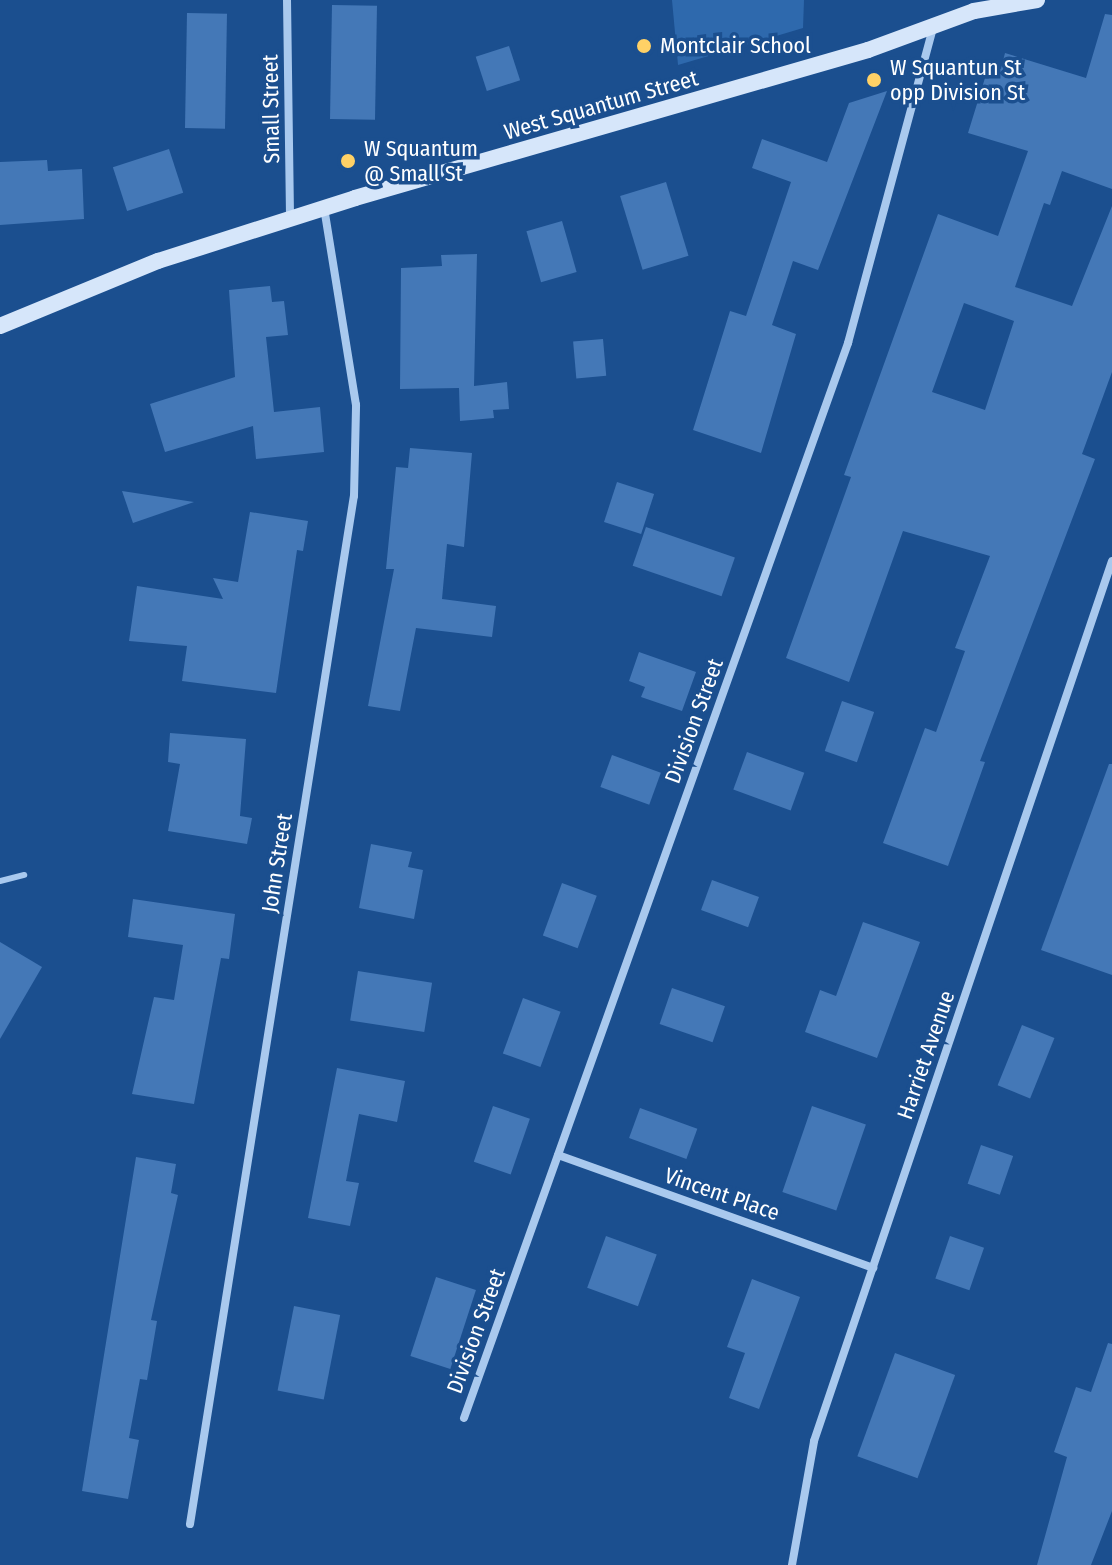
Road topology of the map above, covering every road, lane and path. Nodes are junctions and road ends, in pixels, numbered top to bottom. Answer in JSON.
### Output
{"nodes":[{"id":1,"x":287,"y":0,"type":"edge"},
{"id":2,"x":1037,"y":0,"type":"edge"},
{"id":3,"x":974,"y":6,"type":"edge"},
{"id":4,"x":933,"y":28,"type":"junction"},
{"id":5,"x":324,"y":207,"type":"junction"},
{"id":6,"x":290,"y":218,"type":"junction"},
{"id":7,"x":0,"y":326,"type":"edge"},
{"id":8,"x":1112,"y":561,"type":"edge"},
{"id":9,"x":24,"y":875,"type":"dead end"},
{"id":10,"x":0,"y":881,"type":"edge"},
{"id":11,"x":558,"y":1155,"type":"junction"},
{"id":12,"x":873,"y":1268,"type":"junction"},
{"id":13,"x":464,"y":1418,"type":"dead end"},
{"id":14,"x":190,"y":1524,"type":"dead end"},
{"id":15,"x":792,"y":1565,"type":"edge"}],
"edges":[{"from":1,"to":6,"type":"street","name":"Small Street"},
{"from":2,"to":3,"type":"main road","name":"West Squantum Street"},
{"from":3,"to":4,"type":"main road","name":"West Squantum Street"},
{"from":4,"to":5,"type":"main road","name":"West Squantum Street"},
{"from":4,"to":11,"type":"street","name":"Division Street"},
{"from":5,"to":6,"type":"main road","name":"West Squantum Street"},
{"from":5,"to":14,"type":"street","name":"John Street"},
{"from":6,"to":7,"type":"main road","name":"West Squantum Street"},
{"from":8,"to":12,"type":"street","name":"Harriet Avenue"},
{"from":9,"to":10,"type":"lane"},
{"from":11,"to":12,"type":"street","name":"Vincent Place"},
{"from":11,"to":13,"type":"street","name":"Division Street"},
{"from":12,"to":15,"type":"street","name":"Harriet Avenue"}]}
